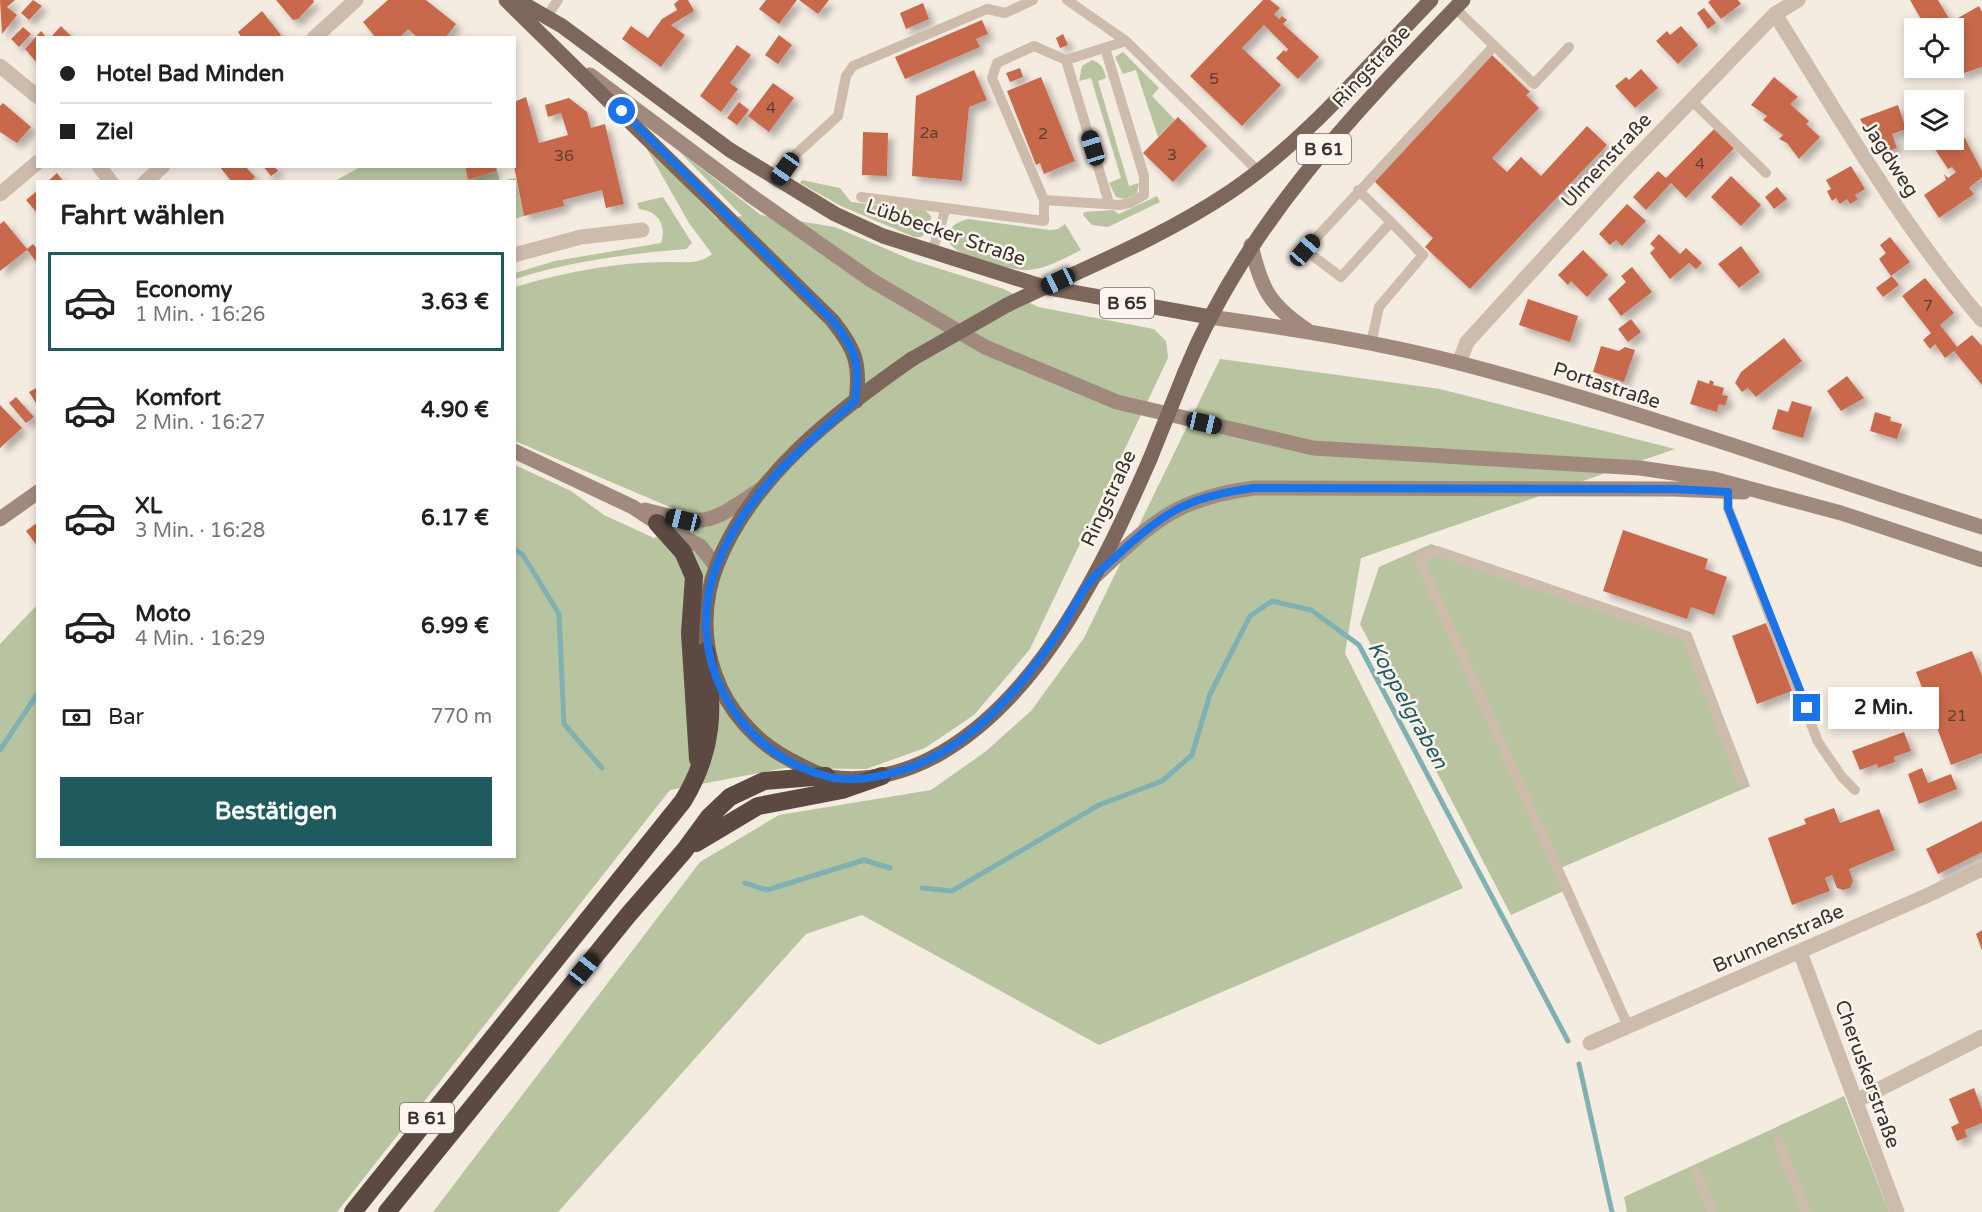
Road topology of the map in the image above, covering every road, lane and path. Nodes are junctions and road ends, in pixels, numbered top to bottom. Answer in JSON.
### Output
{"nodes":[{"id":1,"x":356,"y":0,"type":"edge"},
{"id":2,"x":507,"y":0,"type":"edge"},
{"id":3,"x":517,"y":0,"type":"edge"},
{"id":4,"x":558,"y":0,"type":"edge"},
{"id":5,"x":1033,"y":0,"type":"edge"},
{"id":6,"x":1067,"y":0,"type":"edge"},
{"id":7,"x":1431,"y":0,"type":"edge"},
{"id":8,"x":1798,"y":0,"type":"edge"},
{"id":9,"x":1459,"y":4,"type":"edge"},
{"id":10,"x":1775,"y":14,"type":"junction"},
{"id":11,"x":547,"y":16,"type":"junction"},
{"id":12,"x":316,"y":36,"type":"edge"},
{"id":13,"x":1126,"y":41,"type":"junction"},
{"id":14,"x":1494,"y":46,"type":"junction"},
{"id":15,"x":1569,"y":47,"type":"dead end"},
{"id":16,"x":1105,"y":48,"type":"junction"},
{"id":17,"x":1066,"y":60,"type":"junction"},
{"id":18,"x":573,"y":63,"type":"junction"},
{"id":19,"x":0,"y":66,"type":"edge"},
{"id":20,"x":36,"y":95,"type":"edge"},
{"id":21,"x":1691,"y":100,"type":"junction"},
{"id":22,"x":36,"y":164,"type":"edge"},
{"id":23,"x":161,"y":168,"type":"edge"},
{"id":24,"x":1258,"y":171,"type":"junction"},
{"id":25,"x":1766,"y":173,"type":"dead end"},
{"id":26,"x":147,"y":180,"type":"edge"},
{"id":27,"x":777,"y":180,"type":"junction"},
{"id":28,"x":1358,"y":190,"type":"junction"},
{"id":29,"x":0,"y":194,"type":"edge"},
{"id":30,"x":861,"y":197,"type":"dead end"},
{"id":31,"x":1044,"y":200,"type":"junction"},
{"id":32,"x":1109,"y":203,"type":"junction"},
{"id":33,"x":946,"y":208,"type":"junction"},
{"id":34,"x":1390,"y":222,"type":"junction"},
{"id":35,"x":642,"y":230,"type":"dead end"},
{"id":36,"x":1251,"y":245,"type":"junction"},
{"id":37,"x":932,"y":252,"type":"junction"},
{"id":38,"x":516,"y":254,"type":"edge"},
{"id":39,"x":1044,"y":287,"type":"junction"},
{"id":40,"x":1210,"y":317,"type":"junction"},
{"id":41,"x":1982,"y":320,"type":"edge"},
{"id":42,"x":1312,"y":333,"type":"junction"},
{"id":43,"x":1371,"y":344,"type":"junction"},
{"id":44,"x":1459,"y":363,"type":"junction"},
{"id":45,"x":852,"y":404,"type":"junction"},
{"id":46,"x":516,"y":453,"type":"edge"},
{"id":47,"x":766,"y":486,"type":"junction"},
{"id":48,"x":1728,"y":492,"type":"junction"},
{"id":49,"x":1765,"y":492,"type":"junction"},
{"id":50,"x":36,"y":493,"type":"edge"},
{"id":51,"x":633,"y":507,"type":"junction"},
{"id":52,"x":0,"y":519,"type":"edge"},
{"id":53,"x":657,"y":524,"type":"junction"},
{"id":54,"x":1982,"y":527,"type":"edge"},
{"id":55,"x":1982,"y":560,"type":"edge"},
{"id":56,"x":716,"y":566,"type":"junction"},
{"id":57,"x":1092,"y":580,"type":"junction"},
{"id":58,"x":706,"y":651,"type":"junction"},
{"id":59,"x":698,"y":773,"type":"junction"},
{"id":60,"x":826,"y":776,"type":"junction"},
{"id":61,"x":882,"y":776,"type":"junction"},
{"id":62,"x":1742,"y":782,"type":"dead end"},
{"id":63,"x":1855,"y":790,"type":"dead end"},
{"id":64,"x":684,"y":851,"type":"junction"},
{"id":65,"x":1982,"y":868,"type":"edge"},
{"id":66,"x":1800,"y":952,"type":"junction"},
{"id":67,"x":1628,"y":1026,"type":"junction"},
{"id":68,"x":1982,"y":1037,"type":"edge"},
{"id":69,"x":1590,"y":1043,"type":"dead end"},
{"id":70,"x":1856,"y":1101,"type":"junction"},
{"id":71,"x":1778,"y":1140,"type":"dead end"},
{"id":72,"x":1697,"y":1173,"type":"dead end"},
{"id":73,"x":352,"y":1212,"type":"edge"},
{"id":74,"x":387,"y":1212,"type":"edge"},
{"id":75,"x":1712,"y":1212,"type":"edge"},
{"id":76,"x":1806,"y":1212,"type":"edge"},
{"id":77,"x":1897,"y":1212,"type":"edge"}],
"edges":[{"from":1,"to":12,"type":"street"},
{"from":2,"to":18,"type":"main road"},
{"from":3,"to":11,"type":"main road","name":"Lübbecker Straße","number":"B 65"},
{"from":4,"to":11,"type":"lane"},
{"from":5,"to":27,"type":"lane"},
{"from":6,"to":13,"type":"lane"},
{"from":7,"to":24,"type":"main road","name":"Ringstraße","number":"B 61"},
{"from":8,"to":10,"type":"street","name":"Ulmenstraße"},
{"from":9,"to":14,"type":"lane"},
{"from":9,"to":36,"type":"main road","name":"Ringstraße","number":"B 61"},
{"from":10,"to":21,"type":"street","name":"Ulmenstraße"},
{"from":10,"to":41,"type":"street","name":"Jagdweg"},
{"from":11,"to":27,"type":"main road","name":"Lübbecker Straße","number":"B 65"},
{"from":13,"to":16,"type":"lane"},
{"from":13,"to":24,"type":"lane"},
{"from":14,"to":15,"type":"lane"},
{"from":14,"to":28,"type":"lane"},
{"from":16,"to":17,"type":"lane"},
{"from":16,"to":32,"type":"lane"},
{"from":17,"to":31,"type":"lane"},
{"from":17,"to":32,"type":"lane"},
{"from":18,"to":45,"type":"main road"},
{"from":18,"to":49,"type":"main road"},
{"from":19,"to":20,"type":"street"},
{"from":21,"to":25,"type":"lane"},
{"from":21,"to":44,"type":"street","name":"Ulmenstraße"},
{"from":22,"to":29,"type":"street"},
{"from":23,"to":26,"type":"street"},
{"from":24,"to":39,"type":"main road","name":"Ringstraße","number":"B 61"},
{"from":27,"to":37,"type":"main road","name":"Lübbecker Straße","number":"B 65"},
{"from":28,"to":34,"type":"lane"},
{"from":28,"to":34,"type":"lane"},
{"from":30,"to":33,"type":"lane"},
{"from":31,"to":32,"type":"lane"},
{"from":31,"to":33,"type":"lane"},
{"from":33,"to":37,"type":"lane"},
{"from":34,"to":43,"type":"lane"},
{"from":35,"to":38,"type":"street"},
{"from":36,"to":40,"type":"main road","name":"Ringstraße","number":"B 61"},
{"from":36,"to":42,"type":"main road"},
{"from":37,"to":39,"type":"main road","name":"Lübbecker Straße","number":"B 65"},
{"from":39,"to":40,"type":"main road","name":"Lübbecker Straße","number":"B 65"},
{"from":39,"to":45,"type":"main road","number":"B 61","bridge":true},
{"from":40,"to":42,"type":"main road","name":"Portastraße"},
{"from":40,"to":57,"type":"main road","name":"Ringstraße","number":"B 61","bridge":true},
{"from":42,"to":43,"type":"main road","name":"Portastraße"},
{"from":43,"to":44,"type":"main road","name":"Portastraße"},
{"from":44,"to":54,"type":"main road","name":"Portastraße"},
{"from":45,"to":47,"type":"main road","number":"B 61"},
{"from":46,"to":51,"type":"main road"},
{"from":47,"to":51,"type":"main road"},
{"from":47,"to":56,"type":"main road","number":"B 61"},
{"from":48,"to":49,"type":"main road"},
{"from":48,"to":57,"type":"main road"},
{"from":48,"to":63,"type":"lane"},
{"from":49,"to":55,"type":"main road"},
{"from":50,"to":52,"type":"main road"},
{"from":51,"to":53,"type":"main road"},
{"from":53,"to":56,"type":"main road"},
{"from":53,"to":59,"type":"highway"},
{"from":56,"to":58,"type":"main road","number":"B 61"},
{"from":57,"to":61,"type":"main road","name":"Ringstraße","number":"B 61"},
{"from":58,"to":59,"type":"highway","number":"B 61"},
{"from":58,"to":60,"type":"main road","name":"Ringstraße","number":"B 61"},
{"from":59,"to":73,"type":"highway","number":"B 61"},
{"from":60,"to":61,"type":"main road","name":"Ringstraße","number":"B 61"},
{"from":60,"to":64,"type":"highway","number":"B 61"},
{"from":61,"to":64,"type":"highway"},
{"from":62,"to":67,"type":"lane"},
{"from":64,"to":74,"type":"highway","number":"B 61"},
{"from":65,"to":66,"type":"street","name":"Brunnenstraße"},
{"from":66,"to":67,"type":"street","name":"Brunnenstraße"},
{"from":66,"to":70,"type":"street","name":"Cheruskerstraße"},
{"from":67,"to":69,"type":"street","name":"Brunnenstraße"},
{"from":68,"to":70,"type":"street"},
{"from":70,"to":77,"type":"street","name":"Cheruskerstraße"},
{"from":71,"to":76,"type":"lane"},
{"from":72,"to":75,"type":"lane"}]}
